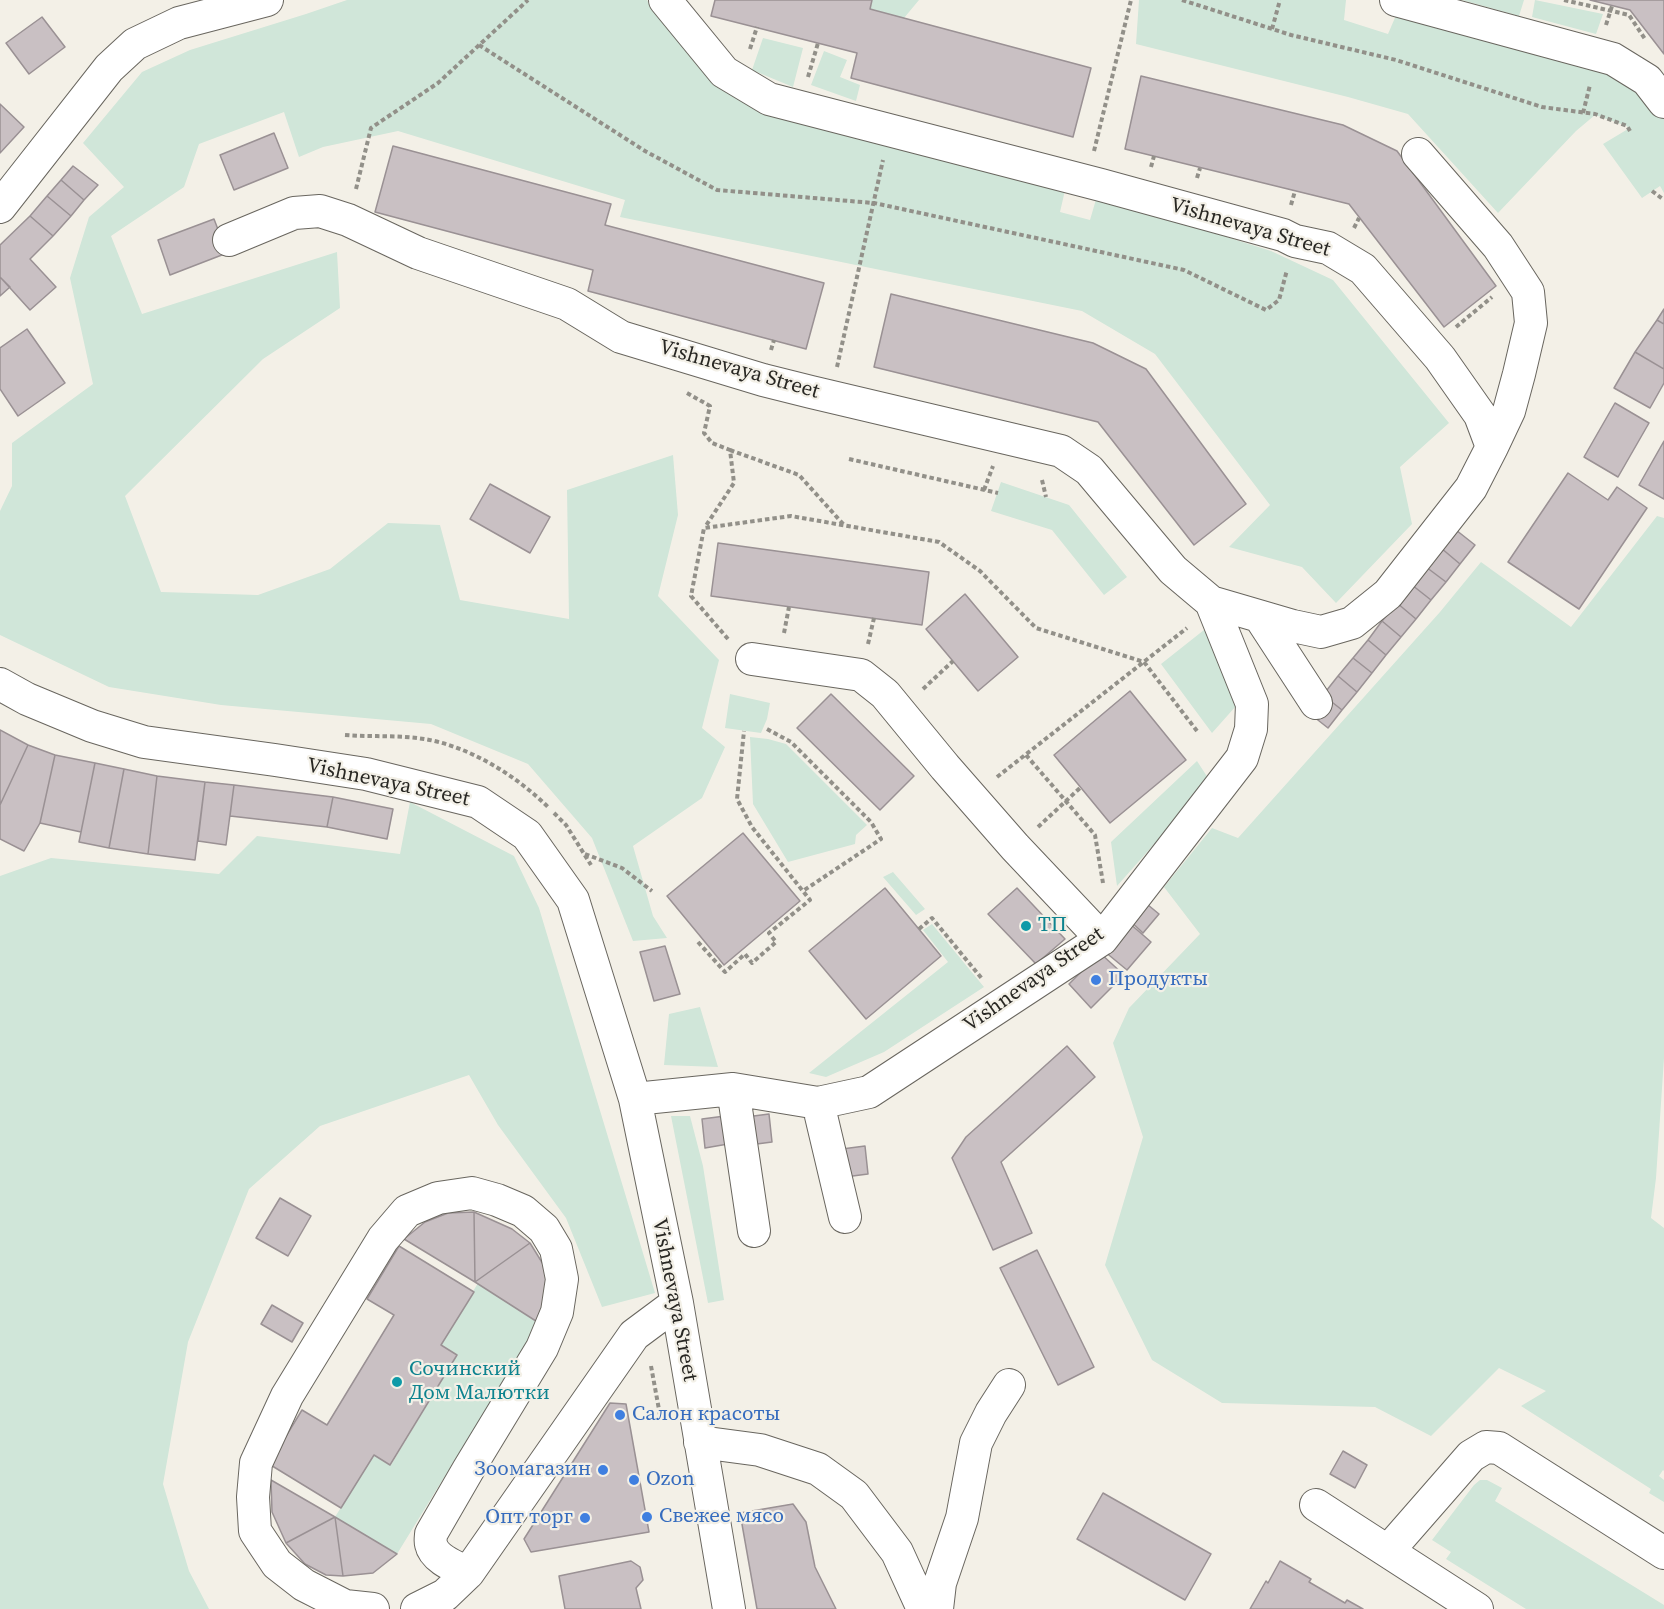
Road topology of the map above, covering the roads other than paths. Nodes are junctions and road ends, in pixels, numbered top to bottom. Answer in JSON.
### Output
{"nodes":[{"id":1,"x":267,"y":0,"type":"edge"},
{"id":2,"x":665,"y":0,"type":"edge"},
{"id":3,"x":1396,"y":0,"type":"edge"},
{"id":4,"x":1664,"y":102,"type":"edge"},
{"id":5,"x":1418,"y":154,"type":"dead end"},
{"id":6,"x":0,"y":207,"type":"edge"},
{"id":7,"x":229,"y":240,"type":"dead end"},
{"id":8,"x":1492,"y":447,"type":"junction"},
{"id":9,"x":1213,"y":605,"type":"junction"},
{"id":10,"x":1260,"y":616,"type":"junction"},
{"id":11,"x":752,"y":659,"type":"road end"},
{"id":12,"x":0,"y":684,"type":"edge"},
{"id":13,"x":1316,"y":703,"type":"dead end"},
{"id":14,"x":1106,"y":933,"type":"junction"},
{"id":15,"x":733,"y":1089,"type":"junction"},
{"id":16,"x":635,"y":1099,"type":"junction"},
{"id":17,"x":818,"y":1103,"type":"junction"},
{"id":18,"x":844,"y":1217,"type":"dead end"},
{"id":19,"x":754,"y":1231,"type":"dead end"},
{"id":20,"x":677,"y":1303,"type":"junction"},
{"id":21,"x":1009,"y":1385,"type":"dead end"},
{"id":22,"x":700,"y":1442,"type":"junction"},
{"id":23,"x":1316,"y":1505,"type":"dead end"},
{"id":24,"x":1388,"y":1551,"type":"junction"},
{"id":25,"x":1664,"y":1553,"type":"edge"},
{"id":26,"x":468,"y":1574,"type":"junction"},
{"id":27,"x":1438,"y":1599,"type":"edge"},
{"id":28,"x":373,"y":1609,"type":"edge"},
{"id":29,"x":417,"y":1609,"type":"edge"},
{"id":30,"x":729,"y":1609,"type":"edge"},
{"id":31,"x":923,"y":1609,"type":"edge"},
{"id":32,"x":937,"y":1609,"type":"edge"},
{"id":33,"x":1477,"y":1609,"type":"edge"}],
"edges":[{"from":1,"to":6,"type":"street"},
{"from":2,"to":8,"type":"street","name":"Vishnevaya Street"},
{"from":3,"to":4,"type":"street"},
{"from":5,"to":8,"type":"street"},
{"from":7,"to":9,"type":"street","name":"Vishnevaya Street"},
{"from":8,"to":10,"type":"street","name":"Vishnevaya Street"},
{"from":9,"to":10,"type":"street","name":"Vishnevaya Street"},
{"from":9,"to":14,"type":"street","name":"Vishnevaya Street"},
{"from":10,"to":13,"type":"street"},
{"from":11,"to":14,"type":"street"},
{"from":12,"to":16,"type":"street","name":"Vishnevaya Street"},
{"from":14,"to":17,"type":"street","name":"Vishnevaya Street"},
{"from":15,"to":16,"type":"street","name":"Vishnevaya Street"},
{"from":15,"to":17,"type":"street","name":"Vishnevaya Street"},
{"from":15,"to":19,"type":"street"},
{"from":16,"to":20,"type":"street","name":"Vishnevaya Street"},
{"from":17,"to":18,"type":"street"},
{"from":20,"to":22,"type":"street","name":"Vishnevaya Street"},
{"from":20,"to":26,"type":"street"},
{"from":21,"to":32,"type":"street"},
{"from":22,"to":30,"type":"street","name":"Vishnevaya Street"},
{"from":22,"to":31,"type":"street"},
{"from":23,"to":24,"type":"street"},
{"from":24,"to":25,"type":"street"},
{"from":24,"to":27,"type":"street"},
{"from":26,"to":28,"type":"street"},
{"from":26,"to":29,"type":"street"},
{"from":27,"to":33,"type":"street"}]}
